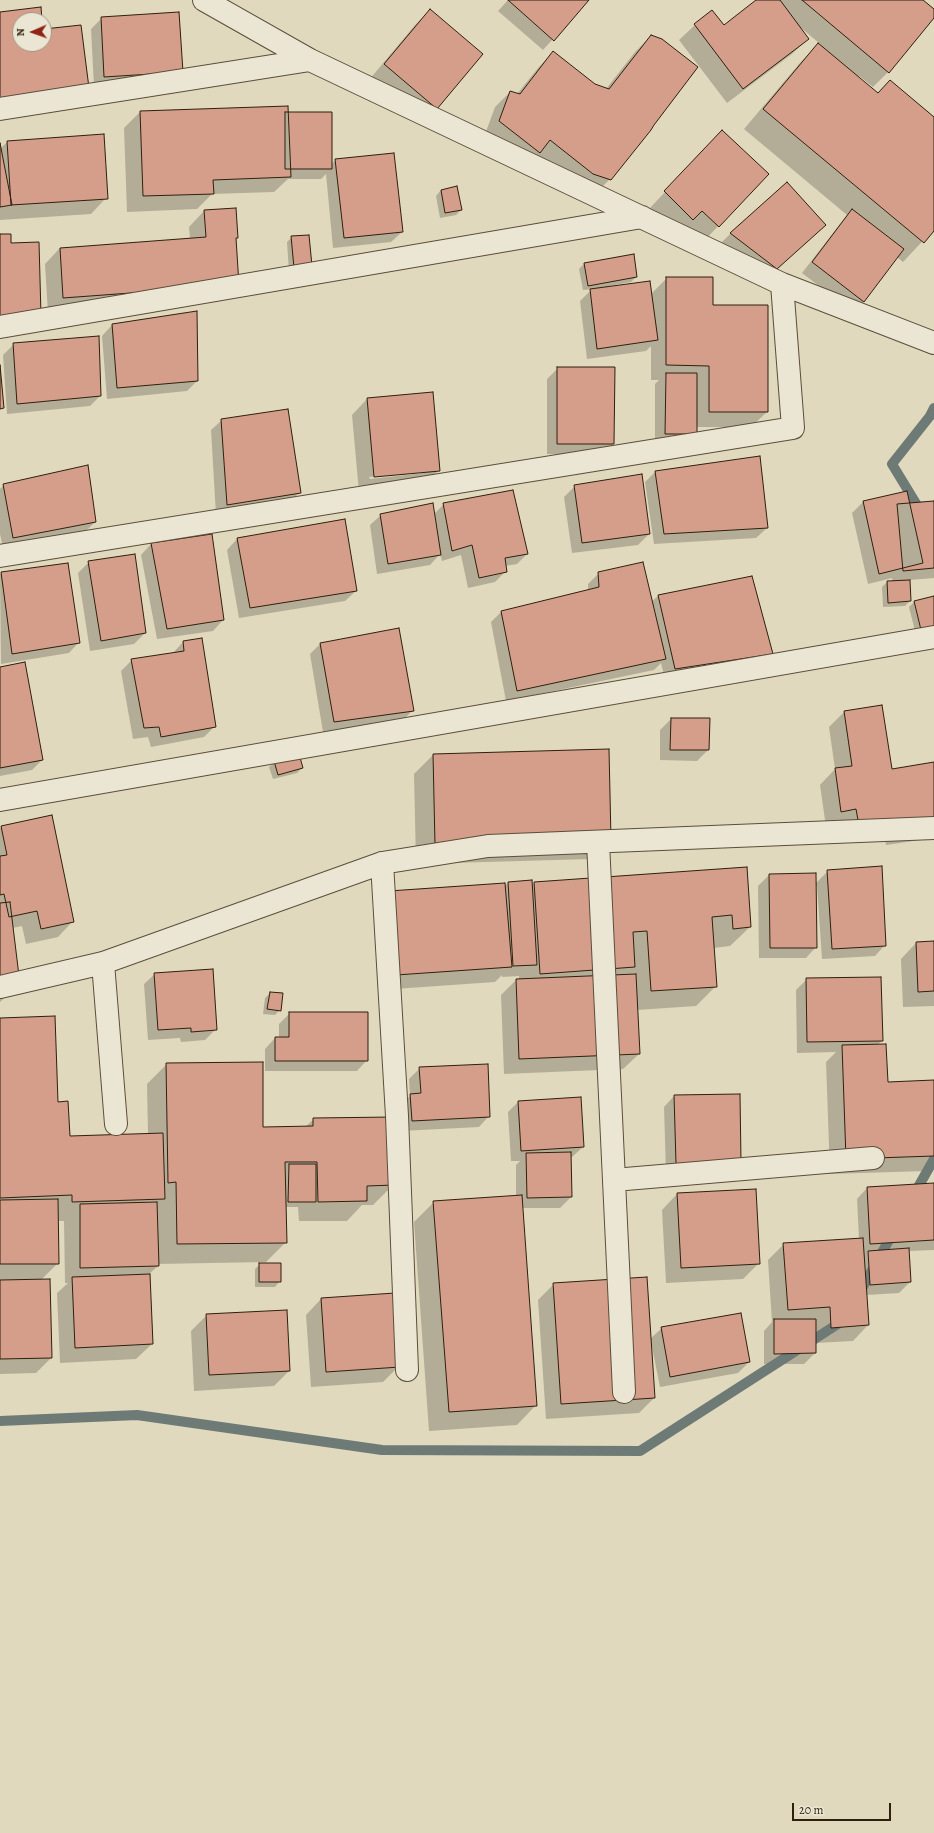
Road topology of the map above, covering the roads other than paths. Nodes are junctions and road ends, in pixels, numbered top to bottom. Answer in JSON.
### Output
{"nodes":[{"id":1,"x":204,"y":0,"type":"edge"},
{"id":2,"x":310,"y":60,"type":"junction"},
{"id":3,"x":0,"y":109,"type":"edge"},
{"id":4,"x":642,"y":218,"type":"junction"},
{"id":5,"x":782,"y":284,"type":"junction"},
{"id":6,"x":0,"y":327,"type":"edge"},
{"id":7,"x":934,"y":343,"type":"edge"},
{"id":8,"x":0,"y":556,"type":"edge"},
{"id":9,"x":934,"y":637,"type":"edge"},
{"id":10,"x":0,"y":800,"type":"edge"},
{"id":11,"x":934,"y":828,"type":"edge"},
{"id":12,"x":598,"y":842,"type":"junction"},
{"id":13,"x":382,"y":864,"type":"junction"},
{"id":14,"x":103,"y":962,"type":"junction"},
{"id":15,"x":0,"y":987,"type":"edge"},
{"id":16,"x":116,"y":1124,"type":"dead end"},
{"id":17,"x":874,"y":1158,"type":"dead end"},
{"id":18,"x":614,"y":1180,"type":"junction"},
{"id":19,"x":407,"y":1370,"type":"dead end"},
{"id":20,"x":624,"y":1392,"type":"dead end"}],
"edges":[{"from":1,"to":2,"type":"street"},
{"from":2,"to":3,"type":"street"},
{"from":2,"to":4,"type":"street"},
{"from":4,"to":5,"type":"street"},
{"from":4,"to":6,"type":"street"},
{"from":5,"to":7,"type":"street"},
{"from":5,"to":8,"type":"street"},
{"from":9,"to":10,"type":"street"},
{"from":11,"to":12,"type":"street"},
{"from":12,"to":13,"type":"street"},
{"from":12,"to":18,"type":"street"},
{"from":13,"to":14,"type":"street"},
{"from":13,"to":19,"type":"street"},
{"from":14,"to":15,"type":"street"},
{"from":14,"to":16,"type":"street"},
{"from":17,"to":18,"type":"street"},
{"from":18,"to":20,"type":"street"}]}
